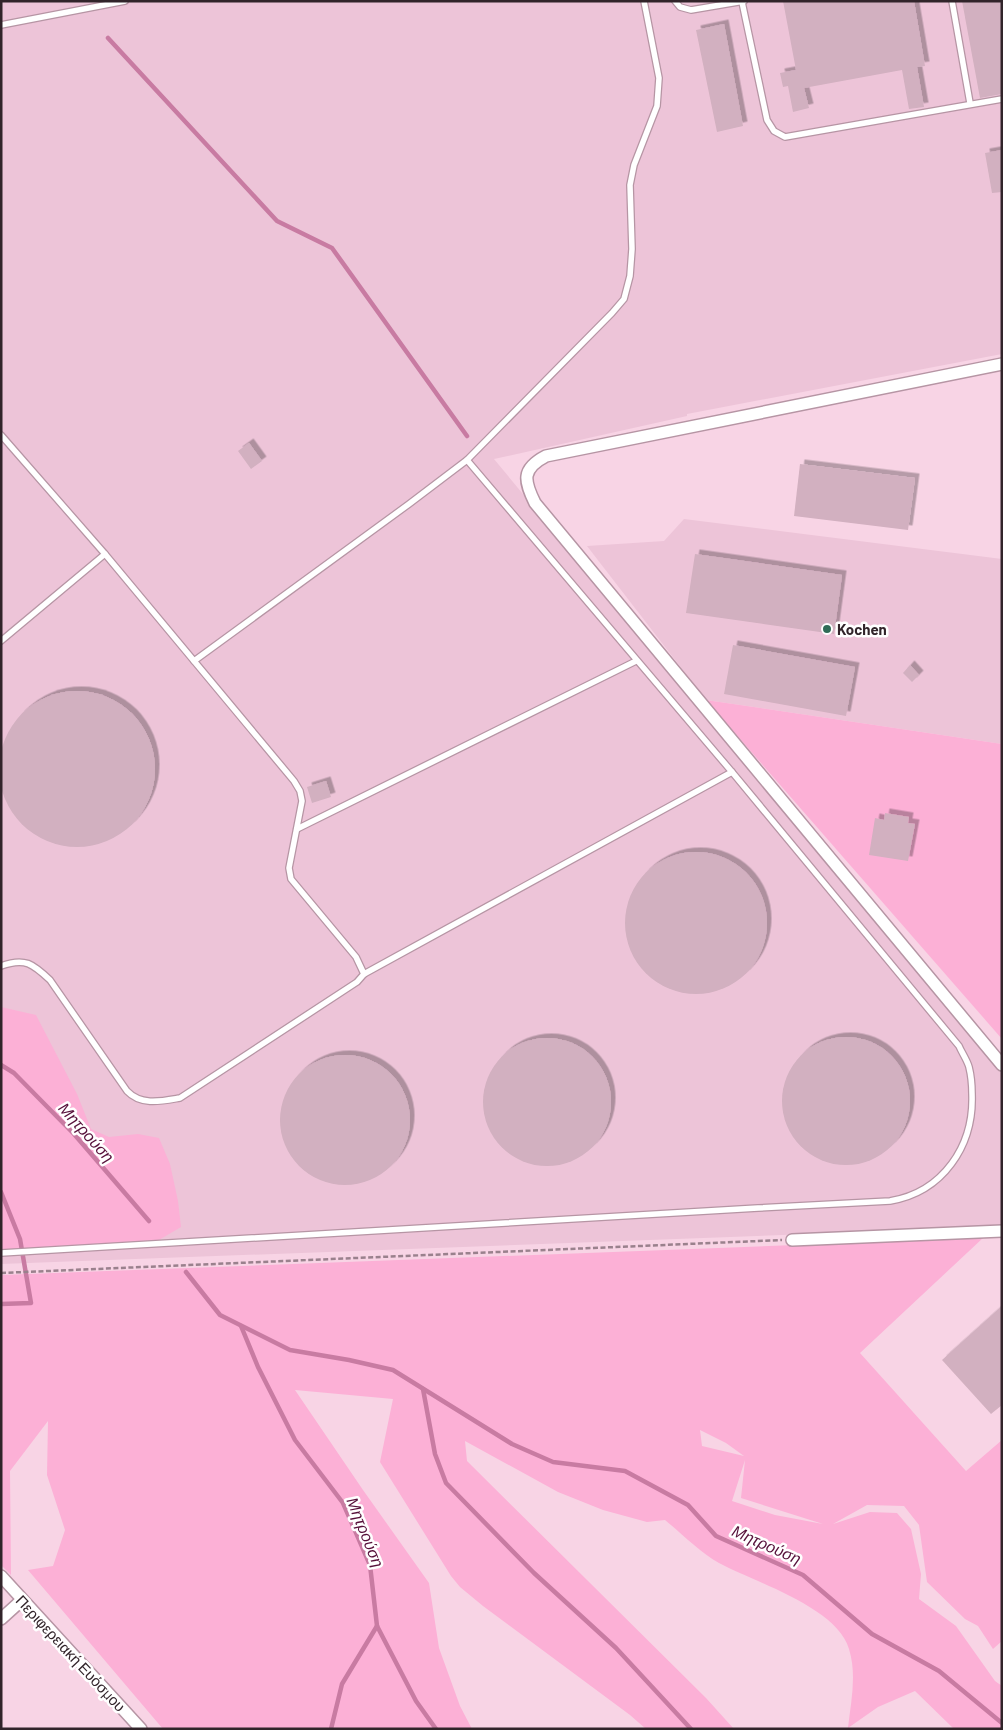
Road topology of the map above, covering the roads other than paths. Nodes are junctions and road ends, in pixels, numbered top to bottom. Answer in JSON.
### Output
{"nodes":[{"id":1,"x":125,"y":1,"type":"edge"},
{"id":2,"x":644,"y":1,"type":"edge"},
{"id":3,"x":675,"y":1,"type":"edge"},
{"id":4,"x":743,"y":1,"type":"edge"},
{"id":5,"x":952,"y":1,"type":"edge"},
{"id":6,"x":1,"y":25,"type":"edge"},
{"id":7,"x":1002,"y":99,"type":"edge"},
{"id":8,"x":970,"y":103,"type":"junction"},
{"id":9,"x":1002,"y":364,"type":"edge"},
{"id":10,"x":1,"y":435,"type":"edge"},
{"id":11,"x":467,"y":460,"type":"junction"},
{"id":12,"x":106,"y":554,"type":"junction"},
{"id":13,"x":1,"y":641,"type":"edge"},
{"id":14,"x":194,"y":660,"type":"junction"},
{"id":15,"x":636,"y":661,"type":"junction"},
{"id":16,"x":732,"y":772,"type":"junction"},
{"id":17,"x":298,"y":829,"type":"junction"},
{"id":18,"x":1,"y":966,"type":"edge"},
{"id":19,"x":364,"y":974,"type":"junction"},
{"id":20,"x":1002,"y":1065,"type":"edge"},
{"id":21,"x":1002,"y":1231,"type":"edge"},
{"id":22,"x":792,"y":1240,"type":"road end"},
{"id":23,"x":1,"y":1253,"type":"edge"},
{"id":24,"x":1,"y":1576,"type":"edge"},
{"id":25,"x":22,"y":1600,"type":"junction"},
{"id":26,"x":1,"y":1619,"type":"edge"},
{"id":27,"x":141,"y":1729,"type":"edge"}],
"edges":[{"from":1,"to":6,"type":"lane"},
{"from":2,"to":11,"type":"lane"},
{"from":3,"to":4,"type":"lane"},
{"from":4,"to":8,"type":"lane"},
{"from":5,"to":8,"type":"lane"},
{"from":7,"to":8,"type":"lane"},
{"from":9,"to":20,"type":"street"},
{"from":10,"to":12,"type":"lane"},
{"from":11,"to":14,"type":"lane"},
{"from":11,"to":15,"type":"lane"},
{"from":12,"to":13,"type":"lane"},
{"from":12,"to":14,"type":"lane"},
{"from":14,"to":17,"type":"lane"},
{"from":15,"to":16,"type":"lane"},
{"from":15,"to":17,"type":"lane"},
{"from":16,"to":19,"type":"lane"},
{"from":16,"to":23,"type":"lane"},
{"from":17,"to":19,"type":"lane"},
{"from":18,"to":19,"type":"lane"},
{"from":21,"to":22,"type":"street"},
{"from":24,"to":25,"type":"street","name":"Περιφερειακή Ευόσμου"},
{"from":25,"to":26,"type":"street"},
{"from":25,"to":27,"type":"street","name":"Περιφερειακή Ευόσμου"}]}
